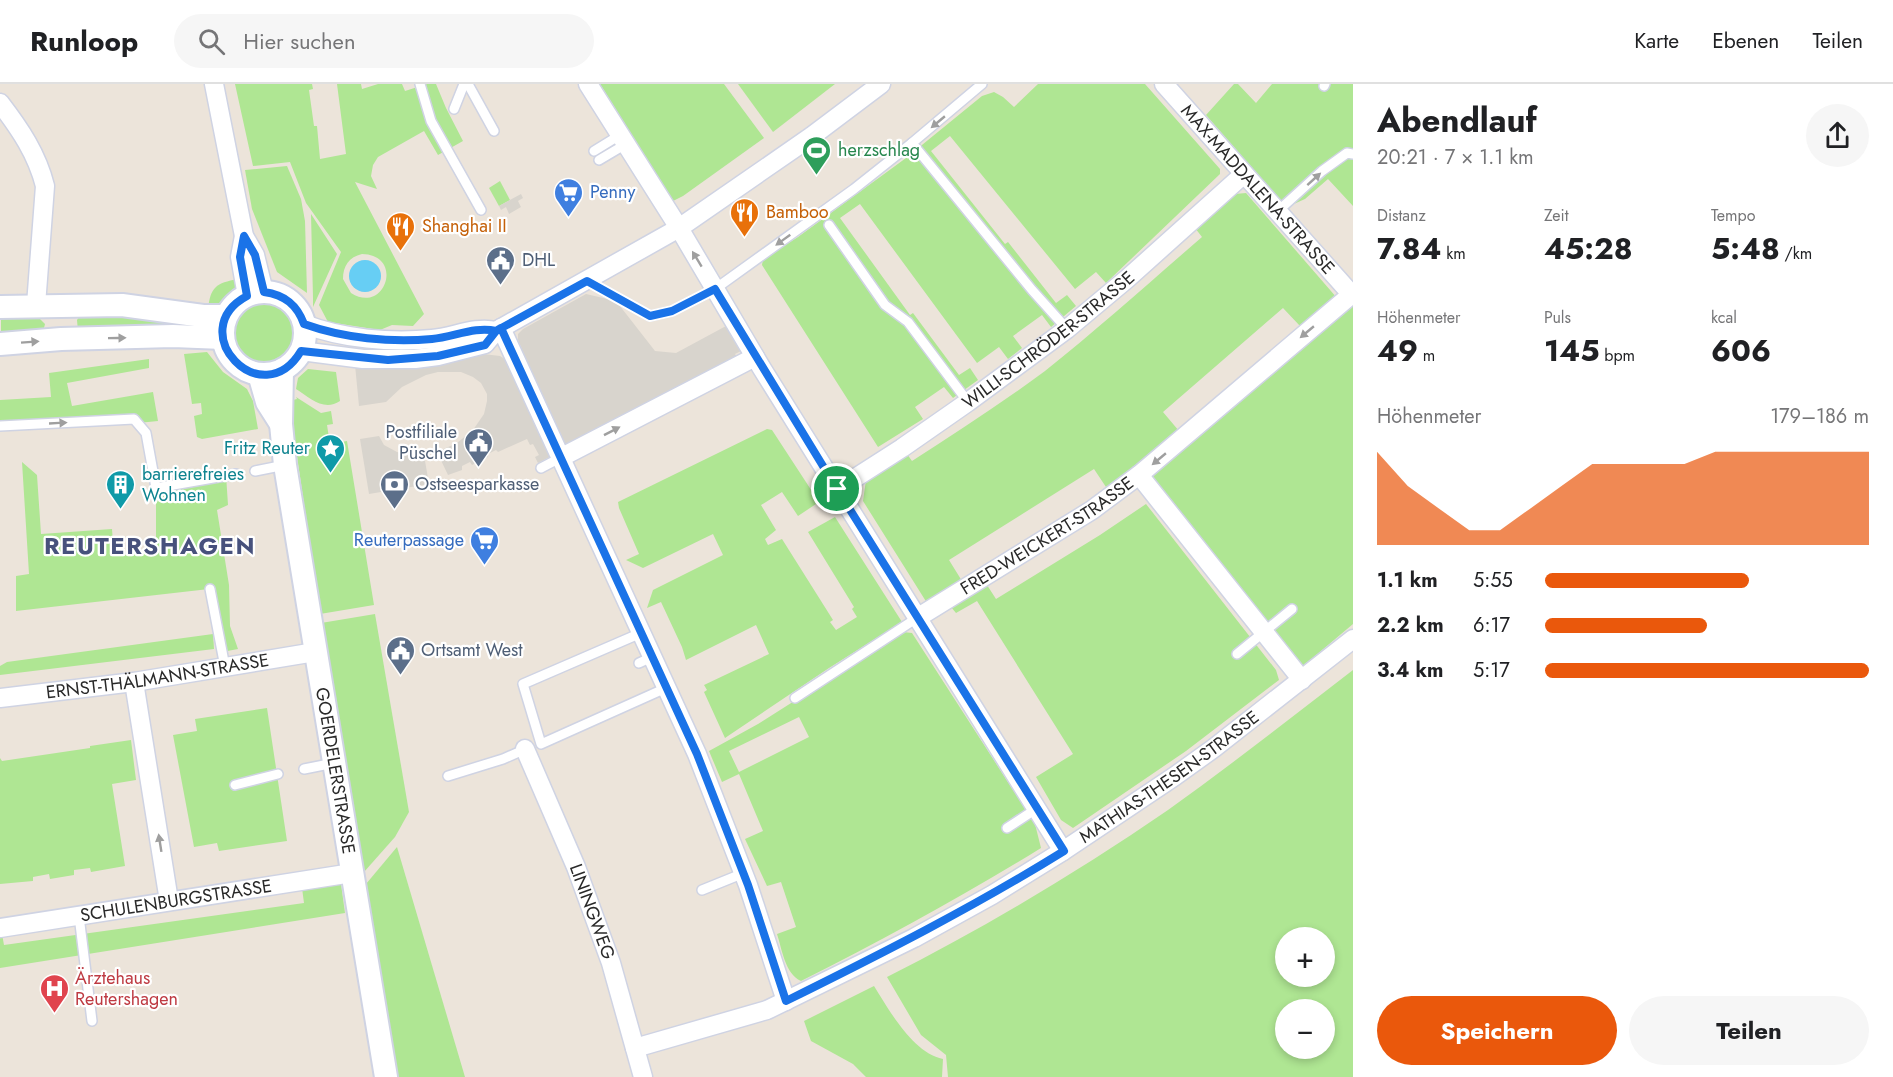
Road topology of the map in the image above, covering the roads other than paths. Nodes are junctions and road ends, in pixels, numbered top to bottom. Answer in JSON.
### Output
{"nodes":[{"id":1,"x":214,"y":84,"type":"edge"},
{"id":2,"x":420,"y":84,"type":"edge"},
{"id":3,"x":466,"y":84,"type":"edge"},
{"id":4,"x":588,"y":84,"type":"edge"},
{"id":5,"x":880,"y":84,"type":"edge"},
{"id":6,"x":982,"y":84,"type":"edge"},
{"id":7,"x":1164,"y":84,"type":"edge"},
{"id":8,"x":0,"y":103,"type":"edge"},
{"id":9,"x":454,"y":109,"type":"dead end"},
{"id":10,"x":8,"y":124,"type":"edge"},
{"id":11,"x":494,"y":130,"type":"dead end"},
{"id":12,"x":623,"y":139,"type":"junction"},
{"id":13,"x":912,"y":143,"type":"junction"},
{"id":14,"x":594,"y":151,"type":"dead end"},
{"id":15,"x":1353,"y":154,"type":"edge"},
{"id":16,"x":599,"y":160,"type":"dead end"},
{"id":17,"x":1244,"y":174,"type":"junction"},
{"id":18,"x":481,"y":210,"type":"dead end"},
{"id":19,"x":1278,"y":211,"type":"junction"},
{"id":20,"x":829,"y":225,"type":"dead end"},
{"id":21,"x":679,"y":228,"type":"junction"},
{"id":22,"x":587,"y":281,"type":"junction"},
{"id":23,"x":715,"y":289,"type":"junction"},
{"id":24,"x":1351,"y":290,"type":"edge"},
{"id":25,"x":255,"y":294,"type":"junction"},
{"id":26,"x":36,"y":305,"type":"junction"},
{"id":27,"x":0,"y":306,"type":"edge"},
{"id":28,"x":61,"y":306,"type":"junction"},
{"id":29,"x":304,"y":324,"type":"junction"},
{"id":30,"x":225,"y":327,"type":"junction"},
{"id":31,"x":1067,"y":329,"type":"junction"},
{"id":32,"x":499,"y":330,"type":"junction"},
{"id":33,"x":61,"y":339,"type":"junction"},
{"id":34,"x":0,"y":344,"type":"edge"},
{"id":35,"x":301,"y":351,"type":"junction"},
{"id":36,"x":755,"y":357,"type":"junction"},
{"id":37,"x":282,"y":370,"type":"junction"},
{"id":38,"x":259,"y":374,"type":"junction"},
{"id":39,"x":968,"y":402,"type":"junction"},
{"id":40,"x":281,"y":424,"type":"junction"},
{"id":41,"x":0,"y":426,"type":"edge"},
{"id":42,"x":560,"y":458,"type":"junction"},
{"id":43,"x":285,"y":465,"type":"junction"},
{"id":44,"x":541,"y":468,"type":"dead end"},
{"id":45,"x":255,"y":471,"type":"dead end"},
{"id":46,"x":236,"y":474,"type":"dead end"},
{"id":47,"x":1139,"y":475,"type":"junction"},
{"id":48,"x":837,"y":489,"type":"junction"},
{"id":49,"x":210,"y":589,"type":"dead end"},
{"id":50,"x":1292,"y":609,"type":"dead end"},
{"id":51,"x":917,"y":618,"type":"junction"},
{"id":52,"x":1264,"y":632,"type":"junction"},
{"id":53,"x":641,"y":633,"type":"junction"},
{"id":54,"x":1353,"y":639,"type":"edge"},
{"id":55,"x":315,"y":652,"type":"junction"},
{"id":56,"x":1237,"y":654,"type":"dead end"},
{"id":57,"x":225,"y":667,"type":"junction"},
{"id":58,"x":1302,"y":680,"type":"junction"},
{"id":59,"x":134,"y":682,"type":"junction"},
{"id":60,"x":666,"y":688,"type":"junction"},
{"id":61,"x":0,"y":698,"type":"edge"},
{"id":62,"x":795,"y":698,"type":"dead end"},
{"id":63,"x":533,"y":746,"type":"junction"},
{"id":64,"x":334,"y":763,"type":"junction"},
{"id":65,"x":304,"y":770,"type":"dead end"},
{"id":66,"x":278,"y":774,"type":"dead end"},
{"id":67,"x":448,"y":776,"type":"dead end"},
{"id":68,"x":235,"y":785,"type":"dead end"},
{"id":69,"x":1036,"y":809,"type":"junction"},
{"id":70,"x":1007,"y":828,"type":"dead end"},
{"id":71,"x":1064,"y":851,"type":"junction"},
{"id":72,"x":352,"y":873,"type":"junction"},
{"id":73,"x":744,"y":873,"type":"junction"},
{"id":74,"x":702,"y":890,"type":"dead end"},
{"id":75,"x":170,"y":901,"type":"junction"},
{"id":76,"x":78,"y":916,"type":"junction"},
{"id":77,"x":0,"y":928,"type":"edge"},
{"id":78,"x":786,"y":1001,"type":"junction"},
{"id":79,"x":92,"y":1022,"type":"dead end"},
{"id":80,"x":635,"y":1048,"type":"junction"},
{"id":81,"x":386,"y":1077,"type":"edge"},
{"id":82,"x":643,"y":1077,"type":"edge"}],
"edges":[{"from":1,"to":25,"type":"street"},
{"from":2,"to":18,"type":"lane"},
{"from":3,"to":9,"type":"lane"},
{"from":3,"to":11,"type":"lane"},
{"from":4,"to":12,"type":"street"},
{"from":5,"to":21,"type":"street"},
{"from":6,"to":13,"type":"lane","one_way":true},
{"from":7,"to":17,"type":"street","name":"MAX-MADDALENA-STRASSE"},
{"from":8,"to":10,"type":"street"},
{"from":10,"to":26,"type":"street"},
{"from":12,"to":14,"type":"lane"},
{"from":12,"to":16,"type":"lane"},
{"from":12,"to":21,"type":"street"},
{"from":13,"to":23,"type":"lane","one_way":true},
{"from":13,"to":31,"type":"lane"},
{"from":19,"to":15,"type":"lane","one_way":true},
{"from":17,"to":19,"type":"street","name":"MAX-MADDALENA-STRASSE"},
{"from":17,"to":31,"type":"street","name":"WILLI-SCHRÖDER-STRASSE"},
{"from":19,"to":24,"type":"street","name":"MAX-MADDALENA-STRASSE"},
{"from":20,"to":39,"type":"lane"},
{"from":21,"to":22,"type":"street"},
{"from":23,"to":21,"type":"street","one_way":true},
{"from":22,"to":23,"type":"lane"},
{"from":22,"to":32,"type":"street"},
{"from":23,"to":36,"type":"street"},
{"from":24,"to":47,"type":"street","name":"MAX-MADDALENA-STRASSE","one_way":true},
{"from":25,"to":29,"type":"street"},
{"from":25,"to":30,"type":"street"},
{"from":26,"to":27,"type":"street"},
{"from":26,"to":28,"type":"street"},
{"from":28,"to":30,"type":"street"},
{"from":28,"to":33,"type":"street"},
{"from":29,"to":32,"type":"street"},
{"from":29,"to":35,"type":"street"},
{"from":33,"to":30,"type":"street","one_way":true},
{"from":30,"to":38,"type":"street"},
{"from":31,"to":39,"type":"street","name":"WILLI-SCHRÖDER-STRASSE"},
{"from":32,"to":35,"type":"street"},
{"from":32,"to":42,"type":"street"},
{"from":34,"to":33,"type":"street","one_way":true},
{"from":35,"to":37,"type":"street"},
{"from":42,"to":36,"type":"street","one_way":true},
{"from":36,"to":48,"type":"street"},
{"from":37,"to":38,"type":"street"},
{"from":37,"to":40,"type":"street","name":"GOERDELERSTRASSE"},
{"from":38,"to":40,"type":"street","name":"GOERDELERSTRASSE"},
{"from":39,"to":48,"type":"street","name":"WILLI-SCHRÖDER-STRASSE"},
{"from":40,"to":43,"type":"street","name":"GOERDELERSTRASSE"},
{"from":41,"to":46,"type":"lane","one_way":true},
{"from":42,"to":44,"type":"lane"},
{"from":42,"to":53,"type":"street"},
{"from":43,"to":45,"type":"lane"},
{"from":43,"to":55,"type":"street","name":"GOERDELERSTRASSE"},
{"from":47,"to":51,"type":"street","name":"FRED-WEICKERT-STRASSE"},
{"from":47,"to":52,"type":"street","name":"FRED-WEICKERT-STRASSE"},
{"from":48,"to":51,"type":"street"},
{"from":49,"to":57,"type":"lane"},
{"from":50,"to":52,"type":"lane"},
{"from":51,"to":62,"type":"lane"},
{"from":51,"to":69,"type":"street"},
{"from":52,"to":56,"type":"lane"},
{"from":52,"to":58,"type":"street","name":"FRED-WEICKERT-STRASSE"},
{"from":53,"to":60,"type":"street"},
{"from":53,"to":63,"type":"lane"},
{"from":54,"to":58,"type":"street","name":"MATHIAS-THESEN-STRASSE"},
{"from":55,"to":57,"type":"street","name":"ERNST-THÄLMANN-STRASSE"},
{"from":55,"to":64,"type":"street","name":"GOERDELERSTRASSE"},
{"from":57,"to":59,"type":"street","name":"ERNST-THÄLMANN-STRASSE"},
{"from":58,"to":71,"type":"street","name":"MATHIAS-THESEN-STRASSE"},
{"from":59,"to":61,"type":"street","name":"ERNST-THÄLMANN-STRASSE"},
{"from":75,"to":59,"type":"street","one_way":true},
{"from":60,"to":63,"type":"lane"},
{"from":60,"to":73,"type":"street"},
{"from":63,"to":67,"type":"lane"},
{"from":63,"to":80,"type":"street","name":"LININGWEG"},
{"from":64,"to":65,"type":"lane"},
{"from":64,"to":72,"type":"street","name":"GOERDELERSTRASSE"},
{"from":66,"to":68,"type":"lane"},
{"from":69,"to":70,"type":"lane"},
{"from":69,"to":71,"type":"street"},
{"from":71,"to":78,"type":"street","name":"MATHIAS-THESEN-STRASSE"},
{"from":72,"to":75,"type":"street","name":"SCHULENBURGSTRASSE"},
{"from":72,"to":81,"type":"street","name":"GOERDELERSTRASSE"},
{"from":73,"to":74,"type":"lane"},
{"from":73,"to":78,"type":"street"},
{"from":75,"to":76,"type":"street","name":"SCHULENBURGSTRASSE"},
{"from":76,"to":77,"type":"street","name":"SCHULENBURGSTRASSE"},
{"from":76,"to":79,"type":"lane"},
{"from":78,"to":80,"type":"street","name":"MATHIAS-THESEN-STRASSE"},
{"from":80,"to":82,"type":"street","name":"LININGWEG"}]}
